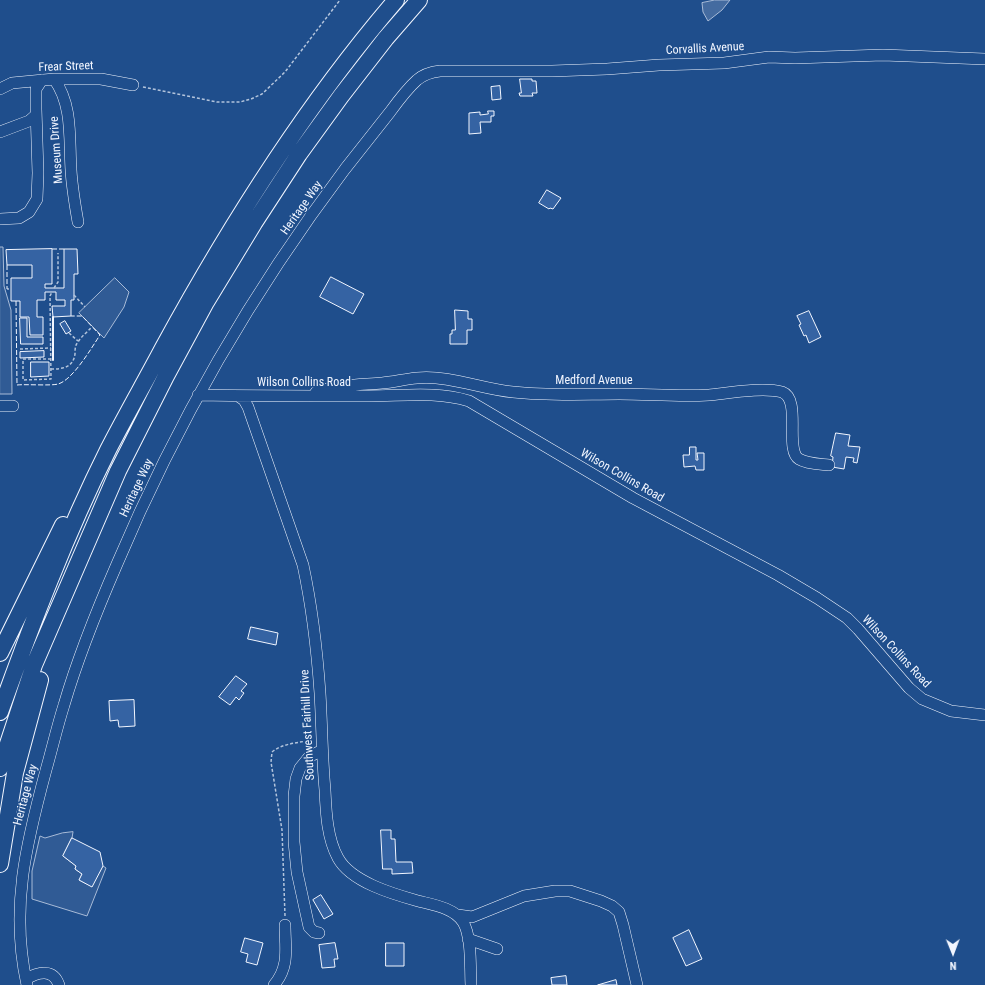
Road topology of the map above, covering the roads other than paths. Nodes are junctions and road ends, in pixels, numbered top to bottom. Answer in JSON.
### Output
{"nodes":[{"id":1,"x":396,"y":0,"type":"edge"},
{"id":2,"x":419,"y":0,"type":"edge"},
{"id":3,"x":985,"y":59,"type":"edge"},
{"id":4,"x":427,"y":73,"type":"joint"},
{"id":5,"x":54,"y":79,"type":"junction"},
{"id":6,"x":42,"y":80,"type":"junction"},
{"id":7,"x":133,"y":85,"type":"road end"},
{"id":8,"x":0,"y":89,"type":"edge"},
{"id":9,"x":36,"y":115,"type":"junction"},
{"id":10,"x":0,"y":132,"type":"edge"},
{"id":11,"x":0,"y":219,"type":"edge"},
{"id":12,"x":78,"y":222,"type":"dead end"},
{"id":13,"x":198,"y":395,"type":"junction"},
{"id":14,"x":238,"y":396,"type":"junction"},
{"id":15,"x":306,"y":396,"type":"junction"},
{"id":16,"x":0,"y":406,"type":"edge"},
{"id":17,"x":12,"y":406,"type":"dead end"},
{"id":18,"x":108,"y":450,"type":"junction"},
{"id":19,"x":829,"y":465,"type":"dead end"},
{"id":20,"x":64,"y":598,"type":"junction"},
{"id":21,"x":0,"y":653,"type":"edge"},
{"id":22,"x":0,"y":712,"type":"edge"},
{"id":23,"x":985,"y":715,"type":"edge"},
{"id":24,"x":322,"y":750,"type":"junction"},
{"id":25,"x":0,"y":768,"type":"edge"},
{"id":26,"x":0,"y":864,"type":"edge"},
{"id":27,"x":458,"y":915,"type":"junction"},
{"id":28,"x":285,"y":926,"type":"dead end"},
{"id":29,"x":319,"y":933,"type":"dead end"},
{"id":30,"x":468,"y":939,"type":"junction"},
{"id":31,"x":497,"y":949,"type":"dead end"},
{"id":32,"x":27,"y":982,"type":"edge"},
{"id":33,"x":59,"y":985,"type":"edge"},
{"id":34,"x":274,"y":985,"type":"edge"},
{"id":35,"x":471,"y":985,"type":"edge"},
{"id":36,"x":637,"y":985,"type":"edge"}],
"edges":[{"from":1,"to":18,"type":"highway"},
{"from":2,"to":20,"type":"highway"},
{"from":3,"to":4,"type":"street","name":"Corvallis Avenue"},
{"from":4,"to":13,"type":"street","name":"Heritage Way"},
{"from":5,"to":6,"type":"street","name":"Frear Street"},
{"from":5,"to":7,"type":"street","name":"Frear Street"},
{"from":5,"to":12,"type":"street","name":"Museum Drive"},
{"from":6,"to":8,"type":"street","name":"Frear Street"},
{"from":6,"to":9,"type":"street"},
{"from":9,"to":10,"type":"street"},
{"from":9,"to":11,"type":"street"},
{"from":13,"to":14,"type":"street","name":"Wilson Collins Road"},
{"from":13,"to":32,"type":"street","name":"Heritage Way"},
{"from":14,"to":15,"type":"street","name":"Wilson Collins Road"},
{"from":14,"to":24,"type":"street","name":"Southwest Fairhill Drive"},
{"from":15,"to":19,"type":"street","name":"Medford Avenue"},
{"from":15,"to":23,"type":"street","name":"Wilson Collins Road"},
{"from":16,"to":17,"type":"street"},
{"from":18,"to":21,"type":"highway"},
{"from":18,"to":22,"type":"highway"},
{"from":20,"to":25,"type":"highway"},
{"from":20,"to":26,"type":"highway"},
{"from":24,"to":27,"type":"street","name":"Southwest Fairhill Drive"},
{"from":24,"to":29,"type":"street"},
{"from":27,"to":30,"type":"street"},
{"from":27,"to":36,"type":"street"},
{"from":28,"to":34,"type":"street"},
{"from":30,"to":31,"type":"street"},
{"from":30,"to":35,"type":"street"},
{"from":32,"to":33,"type":"street"}]}
